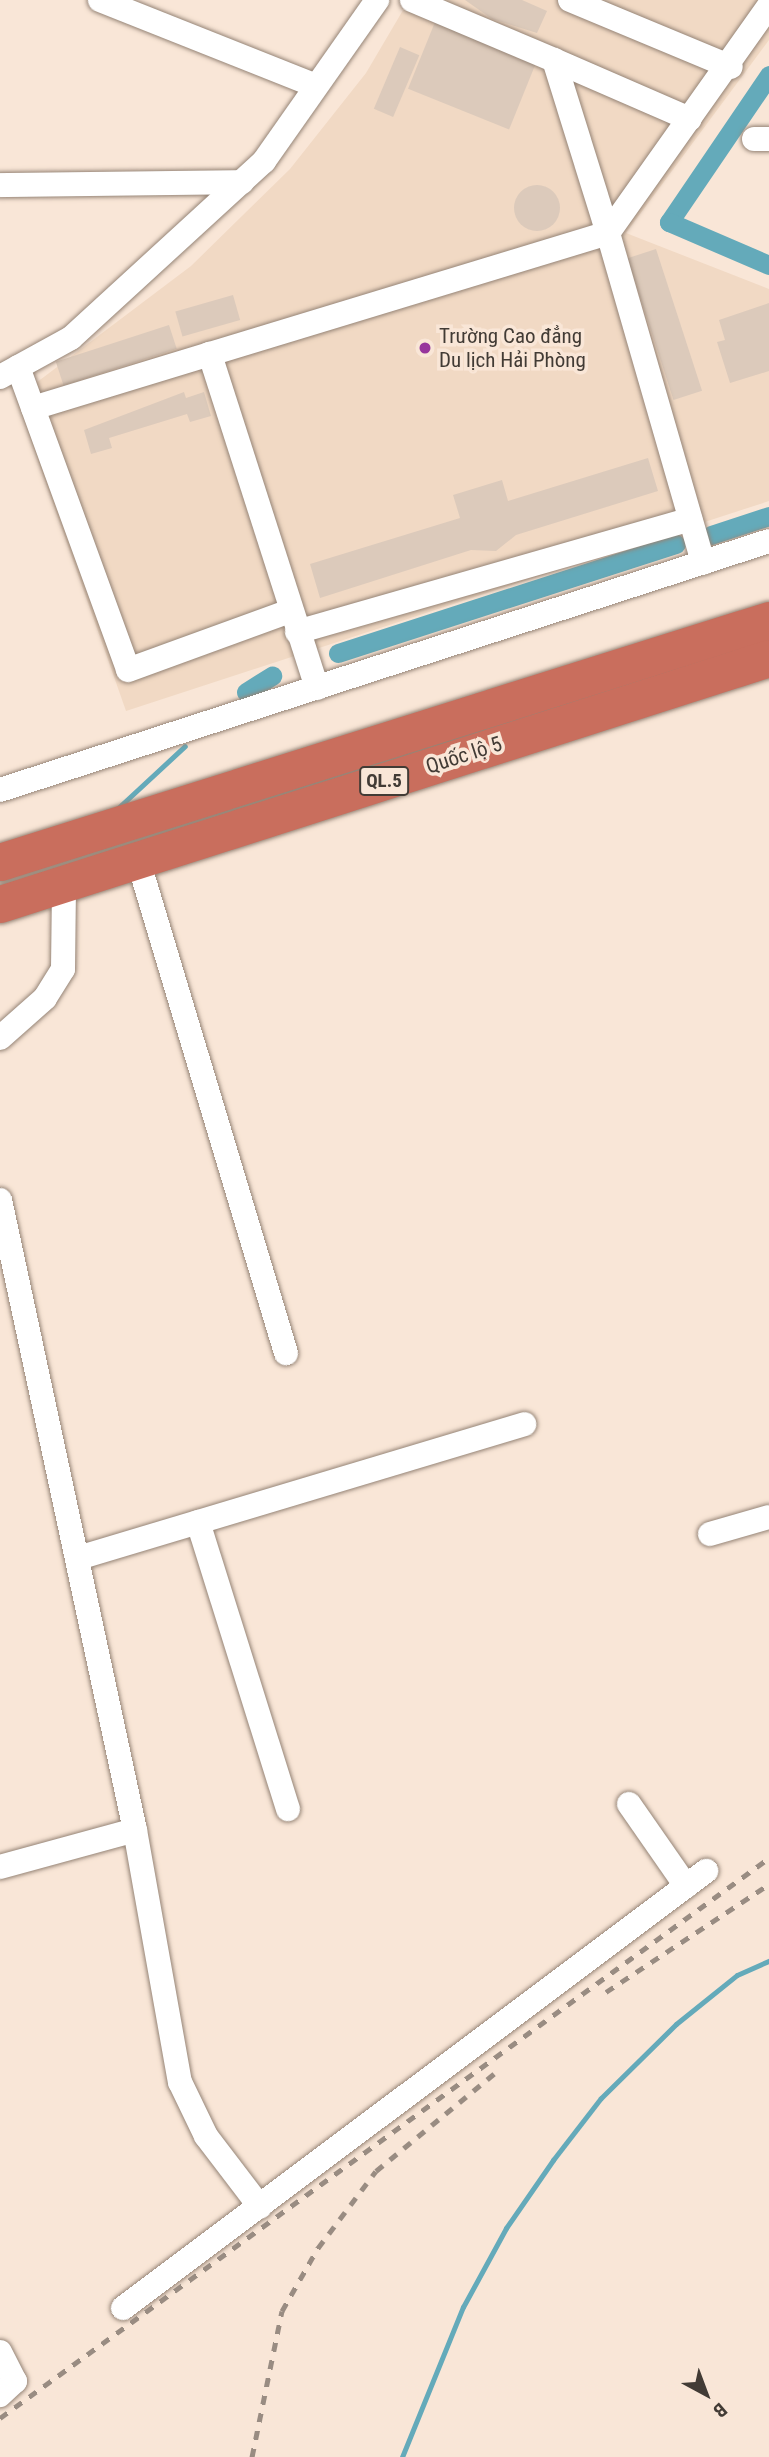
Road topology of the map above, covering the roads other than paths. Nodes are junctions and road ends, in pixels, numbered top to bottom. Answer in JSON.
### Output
{"nodes":[{"id":1,"x":100,"y":0,"type":"edge"},
{"id":2,"x":377,"y":0,"type":"edge"},
{"id":3,"x":570,"y":0,"type":"edge"},
{"id":4,"x":419,"y":2,"type":"edge"},
{"id":5,"x":769,"y":6,"type":"edge"},
{"id":6,"x":554,"y":60,"type":"junction"},
{"id":7,"x":731,"y":67,"type":"junction"},
{"id":8,"x":316,"y":86,"type":"junction"},
{"id":9,"x":690,"y":119,"type":"junction"},
{"id":10,"x":242,"y":182,"type":"junction"},
{"id":11,"x":0,"y":185,"type":"edge"},
{"id":12,"x":608,"y":233,"type":"junction"},
{"id":13,"x":210,"y":354,"type":"junction"},
{"id":14,"x":9,"y":372,"type":"edge"},
{"id":15,"x":33,"y":408,"type":"junction"},
{"id":16,"x":690,"y":519,"type":"junction"},
{"id":17,"x":769,"y":541,"type":"edge"},
{"id":18,"x":704,"y":562,"type":"junction"},
{"id":19,"x":769,"y":620,"type":"edge"},
{"id":20,"x":294,"y":622,"type":"junction"},
{"id":21,"x":769,"y":658,"type":"edge"},
{"id":22,"x":317,"y":688,"type":"junction"},
{"id":23,"x":0,"y":790,"type":"edge"},
{"id":24,"x":138,"y":860,"type":"junction"},
{"id":25,"x":0,"y":862,"type":"edge"},
{"id":26,"x":64,"y":884,"type":"junction"},
{"id":27,"x":0,"y":904,"type":"edge"},
{"id":28,"x":0,"y":1038,"type":"edge"},
{"id":29,"x":0,"y":1200,"type":"edge"},
{"id":30,"x":286,"y":1353,"type":"dead end"},
{"id":31,"x":524,"y":1424,"type":"dead end"},
{"id":32,"x":769,"y":1517,"type":"edge"},
{"id":33,"x":198,"y":1522,"type":"junction"},
{"id":34,"x":710,"y":1534,"type":"dead end"},
{"id":35,"x":78,"y":1558,"type":"junction"},
{"id":36,"x":629,"y":1804,"type":"dead end"},
{"id":37,"x":288,"y":1809,"type":"dead end"},
{"id":38,"x":135,"y":1830,"type":"junction"},
{"id":39,"x":0,"y":1867,"type":"edge"},
{"id":40,"x":706,"y":1871,"type":"dead end"},
{"id":41,"x":686,"y":1886,"type":"junction"},
{"id":42,"x":260,"y":2207,"type":"junction"},
{"id":43,"x":123,"y":2308,"type":"dead end"},
{"id":44,"x":0,"y":2352,"type":"edge"},
{"id":45,"x":0,"y":2395,"type":"edge"}],
"edges":[{"from":1,"to":8,"type":"street"},
{"from":2,"to":8,"type":"street"},
{"from":3,"to":7,"type":"street"},
{"from":4,"to":6,"type":"street"},
{"from":5,"to":7,"type":"street"},
{"from":6,"to":9,"type":"street"},
{"from":6,"to":12,"type":"street"},
{"from":7,"to":9,"type":"street"},
{"from":8,"to":10,"type":"street"},
{"from":9,"to":12,"type":"street"},
{"from":10,"to":11,"type":"street"},
{"from":10,"to":14,"type":"street"},
{"from":12,"to":13,"type":"street"},
{"from":12,"to":16,"type":"street"},
{"from":13,"to":15,"type":"street"},
{"from":13,"to":20,"type":"street"},
{"from":14,"to":15,"type":"street"},
{"from":15,"to":20,"type":"street"},
{"from":16,"to":18,"type":"street"},
{"from":16,"to":20,"type":"street"},
{"from":17,"to":18,"type":"street"},
{"from":18,"to":22,"type":"street"},
{"from":19,"to":25,"type":"highway","name":"Quốc lộ 5","number":"QL.5"},
{"from":20,"to":22,"type":"street"},
{"from":21,"to":24,"type":"highway","name":"Quốc lộ 5","number":"QL.5"},
{"from":22,"to":23,"type":"street"},
{"from":24,"to":26,"type":"highway","name":"Quốc lộ 5","number":"QL.5"},
{"from":24,"to":30,"type":"street"},
{"from":26,"to":27,"type":"highway","name":"Quốc lộ 5","number":"QL.5"},
{"from":26,"to":28,"type":"street"},
{"from":29,"to":35,"type":"street"},
{"from":31,"to":33,"type":"street"},
{"from":32,"to":34,"type":"street"},
{"from":33,"to":35,"type":"street"},
{"from":33,"to":37,"type":"street"},
{"from":35,"to":38,"type":"street"},
{"from":36,"to":41,"type":"street"},
{"from":38,"to":39,"type":"street"},
{"from":38,"to":42,"type":"street"},
{"from":40,"to":41,"type":"street"},
{"from":41,"to":42,"type":"street"},
{"from":42,"to":43,"type":"street"},
{"from":44,"to":45,"type":"street"}]}
